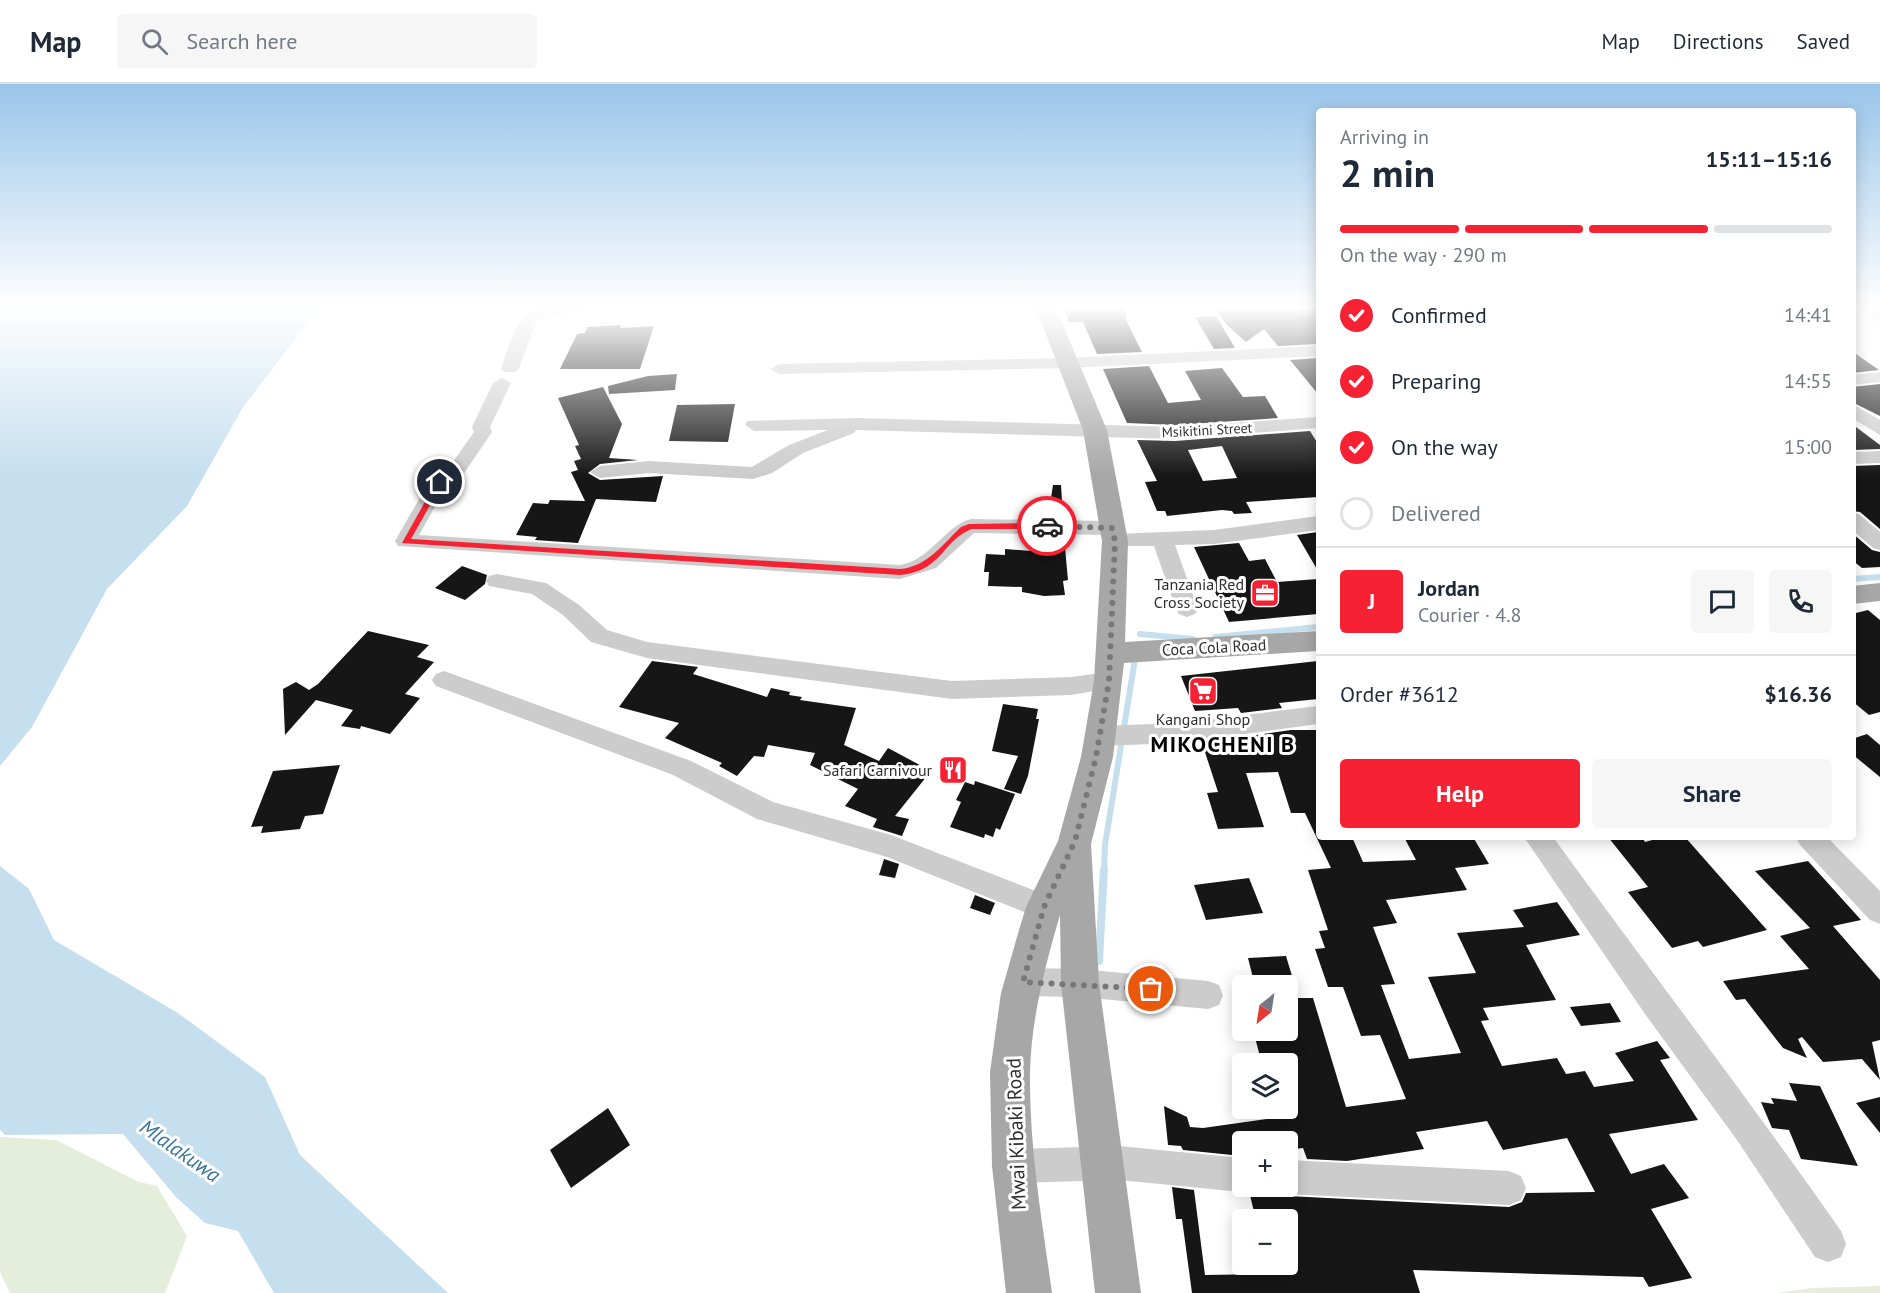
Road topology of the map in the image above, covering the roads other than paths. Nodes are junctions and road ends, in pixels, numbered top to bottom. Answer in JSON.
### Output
{"nodes":[{"id":1,"x":511,"y":362,"type":"edge"},
{"id":2,"x":1079,"y":362,"type":"edge"},
{"id":3,"x":1067,"y":363,"type":"junction"},
{"id":4,"x":779,"y":369,"type":"dead end"},
{"id":5,"x":1880,"y":377,"type":"edge"},
{"id":6,"x":1856,"y":380,"type":"edge"},
{"id":7,"x":1856,"y":412,"type":"edge"},
{"id":8,"x":1316,"y":423,"type":"edge"},
{"id":9,"x":857,"y":424,"type":"junction"},
{"id":10,"x":754,"y":425,"type":"dead end"},
{"id":11,"x":1095,"y":429,"type":"junction"},
{"id":12,"x":1880,"y":429,"type":"edge"},
{"id":13,"x":1880,"y":457,"type":"edge"},
{"id":14,"x":1856,"y":458,"type":"edge"},
{"id":15,"x":600,"y":472,"type":"dead end"},
{"id":16,"x":1856,"y":522,"type":"edge"},
{"id":17,"x":1316,"y":523,"type":"edge"},
{"id":18,"x":1113,"y":535,"type":"junction"},
{"id":19,"x":1162,"y":539,"type":"junction"},
{"id":20,"x":1880,"y":543,"type":"edge"},
{"id":21,"x":497,"y":581,"type":"dead end"},
{"id":22,"x":1880,"y":592,"type":"edge"},
{"id":23,"x":1856,"y":595,"type":"edge"},
{"id":24,"x":1187,"y":609,"type":"dead end"},
{"id":25,"x":1316,"y":641,"type":"edge"},
{"id":26,"x":1109,"y":667,"type":"junction"},
{"id":27,"x":444,"y":680,"type":"dead end"},
{"id":28,"x":1316,"y":715,"type":"edge"},
{"id":29,"x":1100,"y":736,"type":"junction"},
{"id":30,"x":1540,"y":840,"type":"edge"},
{"id":31,"x":1813,"y":840,"type":"edge"},
{"id":32,"x":1075,"y":841,"type":"junction"},
{"id":33,"x":1044,"y":907,"type":"junction"},
{"id":34,"x":1880,"y":911,"type":"edge"},
{"id":35,"x":1023,"y":982,"type":"junction"},
{"id":36,"x":1080,"y":983,"type":"junction"},
{"id":37,"x":1208,"y":995,"type":"dead end"},
{"id":38,"x":1100,"y":1163,"type":"junction"},
{"id":39,"x":1013,"y":1166,"type":"junction"},
{"id":40,"x":1232,"y":1174,"type":"edge"},
{"id":41,"x":1298,"y":1178,"type":"edge"},
{"id":42,"x":1509,"y":1188,"type":"dead end"},
{"id":43,"x":1828,"y":1244,"type":"dead end"},
{"id":44,"x":1029,"y":1293,"type":"edge"},
{"id":45,"x":1118,"y":1293,"type":"edge"}],
"edges":[{"from":1,"to":18,"type":"street"},
{"from":2,"to":3,"type":"street"},
{"from":3,"to":4,"type":"street"},
{"from":3,"to":11,"type":"main road","name":"Mwai Kibaki Road"},
{"from":5,"to":6,"type":"street"},
{"from":7,"to":12,"type":"street"},
{"from":8,"to":11,"type":"street","name":"Msikitini Street"},
{"from":9,"to":10,"type":"street","name":"Msikitini Street"},
{"from":9,"to":11,"type":"street","name":"Msikitini Street"},
{"from":9,"to":15,"type":"street"},
{"from":11,"to":18,"type":"main road","name":"Mwai Kibaki Road"},
{"from":13,"to":14,"type":"street"},
{"from":16,"to":20,"type":"street"},
{"from":17,"to":19,"type":"street"},
{"from":18,"to":19,"type":"street"},
{"from":18,"to":26,"type":"main road","name":"Mwai Kibaki Road"},
{"from":19,"to":24,"type":"street"},
{"from":21,"to":26,"type":"street"},
{"from":22,"to":23,"type":"main road"},
{"from":25,"to":26,"type":"main road","name":"Coca Cola Road"},
{"from":26,"to":29,"type":"main road","name":"Mwai Kibaki Road"},
{"from":27,"to":33,"type":"street"},
{"from":28,"to":29,"type":"street"},
{"from":29,"to":32,"type":"main road","name":"Mwai Kibaki Road"},
{"from":30,"to":43,"type":"street"},
{"from":31,"to":34,"type":"street"},
{"from":32,"to":33,"type":"main road","name":"Mwai Kibaki Road"},
{"from":32,"to":36,"type":"main road","name":"Mwai Kibaki Road"},
{"from":33,"to":35,"type":"main road","name":"Mwai Kibaki Road"},
{"from":35,"to":36,"type":"street"},
{"from":35,"to":39,"type":"main road","name":"Mwai Kibaki Road"},
{"from":36,"to":37,"type":"street"},
{"from":36,"to":38,"type":"main road","name":"Mwai Kibaki Road"},
{"from":38,"to":39,"type":"street"},
{"from":38,"to":40,"type":"street"},
{"from":38,"to":45,"type":"main road","name":"Mwai Kibaki Road"},
{"from":39,"to":44,"type":"main road","name":"Mwai Kibaki Road"},
{"from":41,"to":42,"type":"street"}]}
